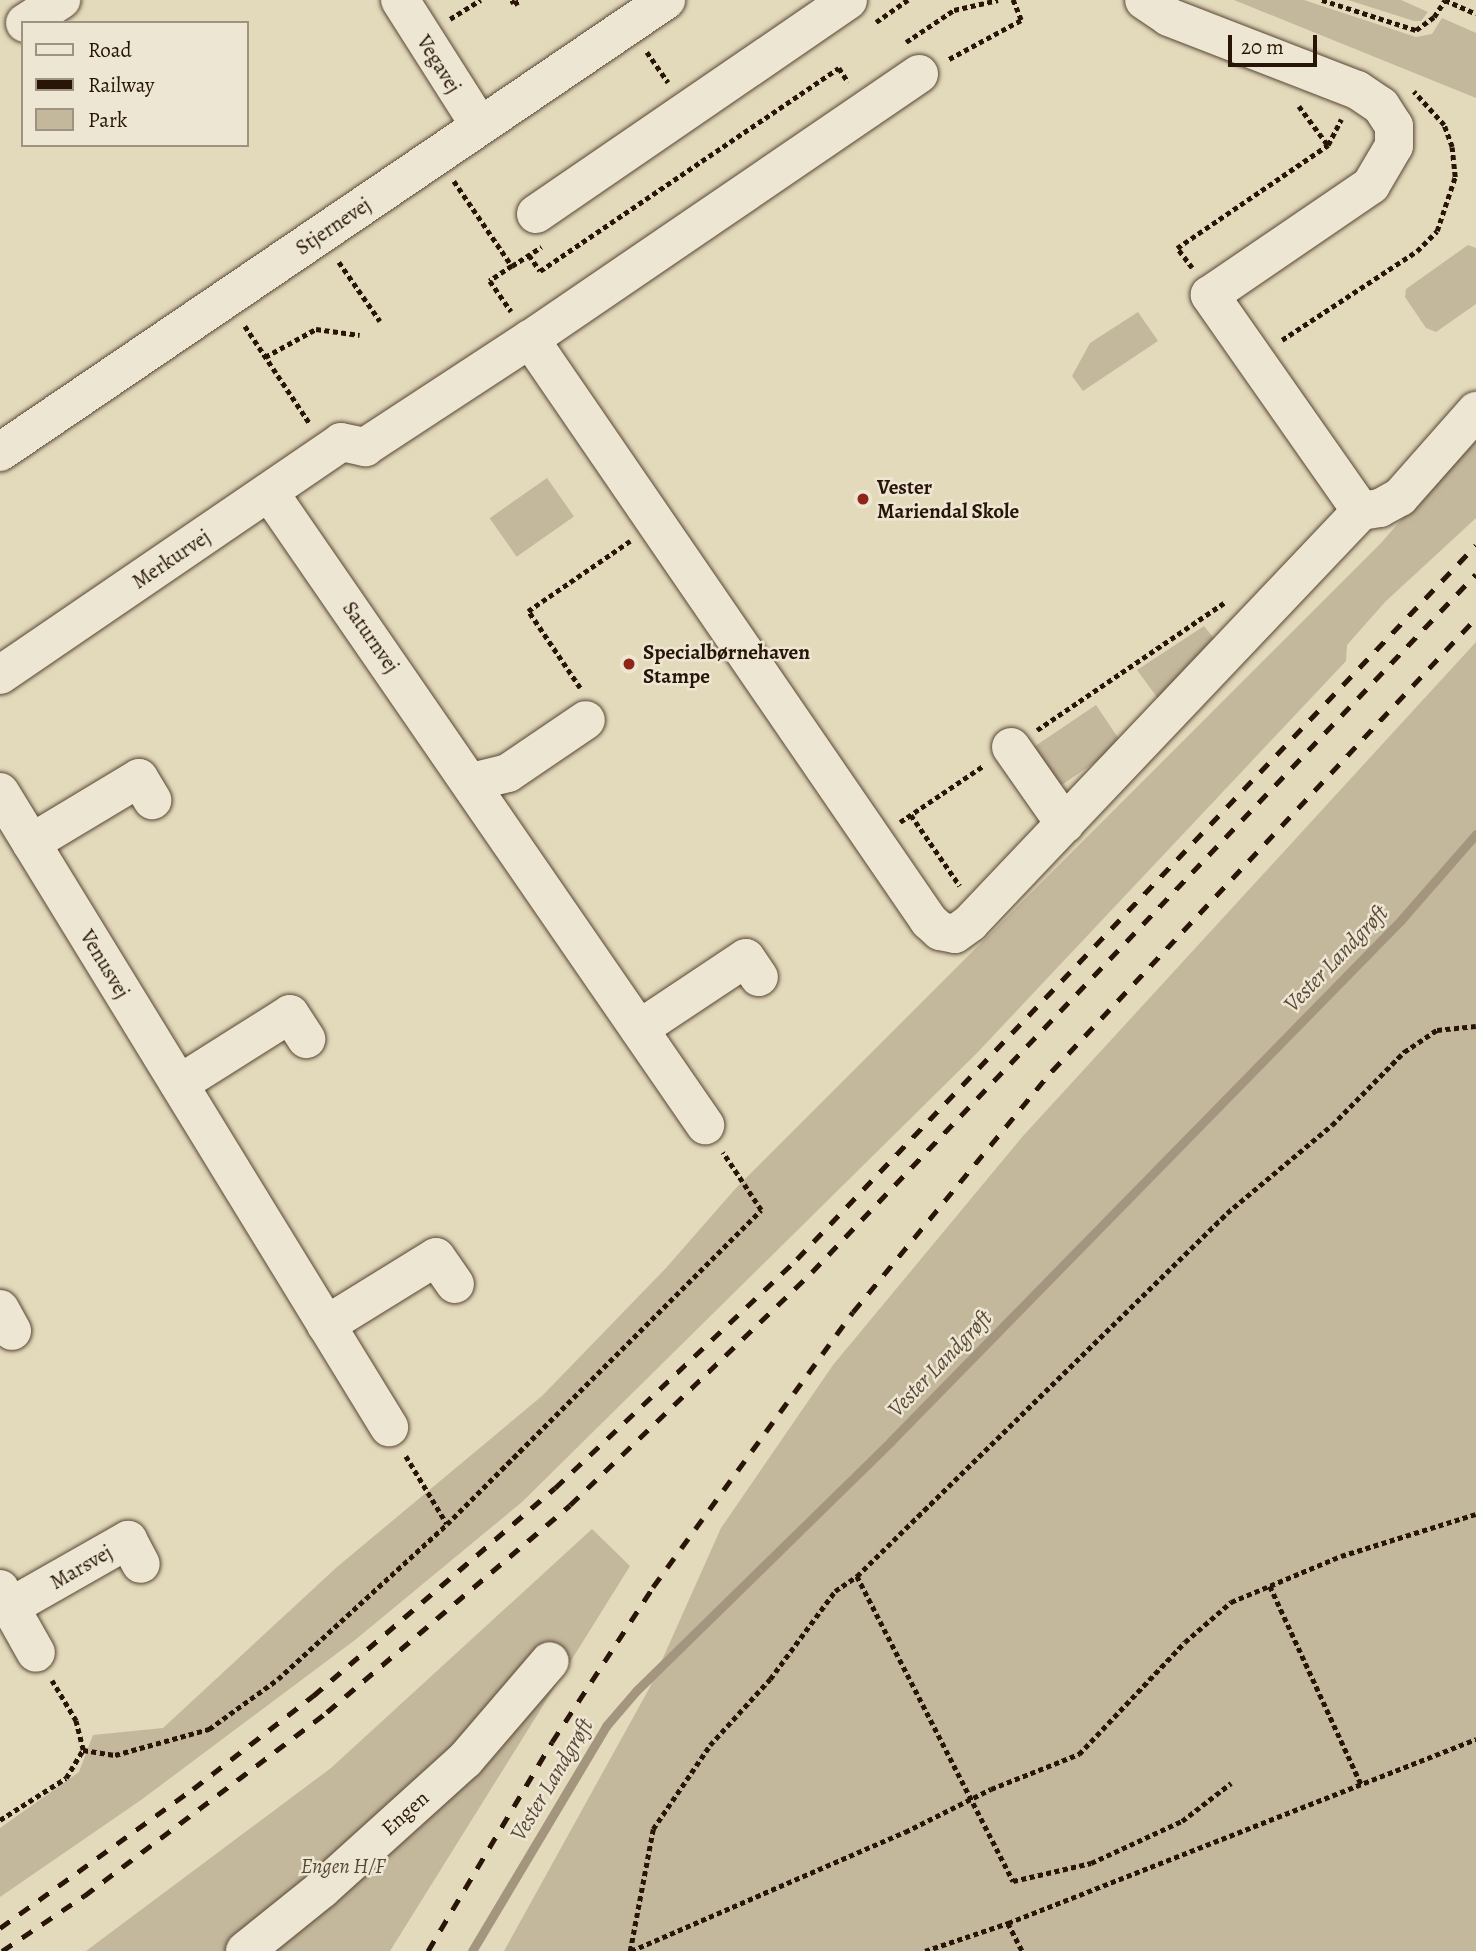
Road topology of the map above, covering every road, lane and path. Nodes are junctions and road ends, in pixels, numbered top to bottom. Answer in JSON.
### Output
{"nodes":[{"id":1,"x":61,"y":0,"type":"edge"},
{"id":2,"x":400,"y":0,"type":"edge"},
{"id":3,"x":512,"y":0,"type":"edge"},
{"id":4,"x":521,"y":0,"type":"edge"},
{"id":5,"x":666,"y":0,"type":"edge"},
{"id":6,"x":848,"y":0,"type":"edge"},
{"id":7,"x":1013,"y":0,"type":"edge"},
{"id":8,"x":1144,"y":0,"type":"edge"},
{"id":9,"x":1322,"y":0,"type":"edge"},
{"id":10,"x":1444,"y":0,"type":"edge"},
{"id":11,"x":1476,"y":13,"type":"edge"},
{"id":12,"x":29,"y":21,"type":"edge"},
{"id":13,"x":629,"y":25,"type":"junction"},
{"id":14,"x":21,"y":26,"type":"edge"},
{"id":15,"x":0,"y":39,"type":"edge"},
{"id":16,"x":839,"y":68,"type":"dead end"},
{"id":17,"x":919,"y":74,"type":"joint"},
{"id":18,"x":1296,"y":101,"type":"dead end"},
{"id":19,"x":688,"y":110,"type":"junction"},
{"id":20,"x":480,"y":126,"type":"junction"},
{"id":21,"x":1328,"y":145,"type":"dead end"},
{"id":22,"x":1318,"y":151,"type":"dead end"},
{"id":23,"x":450,"y":175,"type":"dead end"},
{"id":24,"x":536,"y":214,"type":"dead end"},
{"id":25,"x":320,"y":235,"type":"junction"},
{"id":26,"x":1177,"y":248,"type":"dead end"},
{"id":27,"x":529,"y":255,"type":"dead end"},
{"id":28,"x":380,"y":321,"type":"dead end"},
{"id":29,"x":520,"y":324,"type":"junction"},
{"id":30,"x":360,"y":335,"type":"dead end"},
{"id":31,"x":1476,"y":411,"type":"edge"},
{"id":32,"x":334,"y":447,"type":"junction"},
{"id":33,"x":0,"y":452,"type":"edge"},
{"id":34,"x":269,"y":492,"type":"junction"},
{"id":35,"x":1361,"y":511,"type":"junction"},
{"id":36,"x":656,"y":523,"type":"junction"},
{"id":37,"x":1237,"y":594,"type":"dead end"},
{"id":38,"x":0,"y":675,"type":"edge"},
{"id":39,"x":586,"y":720,"type":"joint"},
{"id":40,"x":1011,"y":747,"type":"junction"},
{"id":41,"x":472,"y":782,"type":"junction"},
{"id":42,"x":0,"y":792,"type":"edge"},
{"id":43,"x":152,"y":800,"type":"dead end"},
{"id":44,"x":911,"y":815,"type":"junction"},
{"id":45,"x":1065,"y":824,"type":"junction"},
{"id":46,"x":895,"y":825,"type":"dead end"},
{"id":47,"x":31,"y":843,"type":"junction"},
{"id":48,"x":979,"y":914,"type":"junction"},
{"id":49,"x":759,"y":977,"type":"dead end"},
{"id":50,"x":1476,"y":1026,"type":"edge"},
{"id":51,"x":639,"y":1030,"type":"junction"},
{"id":52,"x":306,"y":1039,"type":"dead end"},
{"id":53,"x":178,"y":1084,"type":"junction"},
{"id":54,"x":705,"y":1125,"type":"joint"},
{"id":55,"x":455,"y":1284,"type":"dead end"},
{"id":56,"x":326,"y":1325,"type":"junction"},
{"id":57,"x":389,"y":1427,"type":"joint"},
{"id":58,"x":1476,"y":1514,"type":"edge"},
{"id":59,"x":447,"y":1524,"type":"junction"},
{"id":60,"x":141,"y":1564,"type":"dead end"},
{"id":61,"x":857,"y":1576,"type":"junction"},
{"id":62,"x":1269,"y":1586,"type":"junction"},
{"id":63,"x":5,"y":1598,"type":"edge"},
{"id":64,"x":36,"y":1653,"type":"joint"},
{"id":65,"x":550,"y":1661,"type":"dead end"},
{"id":66,"x":1476,"y":1739,"type":"edge"},
{"id":67,"x":83,"y":1750,"type":"junction"},
{"id":68,"x":1231,"y":1783,"type":"dead end"},
{"id":69,"x":1361,"y":1784,"type":"junction"},
{"id":70,"x":972,"y":1801,"type":"junction"},
{"id":71,"x":0,"y":1821,"type":"edge"},
{"id":72,"x":1008,"y":1923,"type":"junction"},
{"id":73,"x":245,"y":1951,"type":"edge"},
{"id":74,"x":631,"y":1951,"type":"edge"},
{"id":75,"x":925,"y":1951,"type":"edge"},
{"id":76,"x":1022,"y":1951,"type":"edge"}],
"edges":[{"from":1,"to":12,"type":"street"},
{"from":2,"to":20,"type":"street","name":"Vegavej"},
{"from":3,"to":4,"type":"path"},
{"from":5,"to":13,"type":"street","name":"Stjernevej"},
{"from":6,"to":19,"type":"street"},
{"from":7,"to":17,"type":"path"},
{"from":8,"to":35,"type":"street"},
{"from":9,"to":10,"type":"path"},
{"from":10,"to":11,"type":"path"},
{"from":13,"to":19,"type":"path"},
{"from":13,"to":20,"type":"street","name":"Stjernevej"},
{"from":14,"to":15,"type":"street"},
{"from":16,"to":27,"type":"path"},
{"from":17,"to":29,"type":"street"},
{"from":18,"to":21,"type":"path"},
{"from":19,"to":24,"type":"street"},
{"from":20,"to":25,"type":"street","name":"Stjernevej"},
{"from":22,"to":26,"type":"path"},
{"from":23,"to":29,"type":"path"},
{"from":25,"to":28,"type":"path"},
{"from":25,"to":33,"type":"street","name":"Stjernevej"},
{"from":29,"to":32,"type":"street"},
{"from":29,"to":36,"type":"street"},
{"from":30,"to":32,"type":"path"},
{"from":31,"to":35,"type":"street"},
{"from":32,"to":34,"type":"street","name":"Merkurvej"},
{"from":34,"to":38,"type":"street","name":"Merkurvej"},
{"from":34,"to":41,"type":"street","name":"Saturnvej"},
{"from":35,"to":45,"type":"street"},
{"from":36,"to":39,"type":"path"},
{"from":36,"to":48,"type":"street"},
{"from":37,"to":40,"type":"path"},
{"from":39,"to":41,"type":"street"},
{"from":40,"to":44,"type":"path"},
{"from":40,"to":45,"type":"street"},
{"from":41,"to":51,"type":"street","name":"Saturnvej"},
{"from":42,"to":47,"type":"street","name":"Venusvej"},
{"from":43,"to":47,"type":"street"},
{"from":44,"to":46,"type":"path"},
{"from":44,"to":48,"type":"path"},
{"from":45,"to":48,"type":"street"},
{"from":47,"to":53,"type":"street","name":"Venusvej"},
{"from":49,"to":51,"type":"street"},
{"from":50,"to":61,"type":"path"},
{"from":51,"to":54,"type":"street","name":"Saturnvej"},
{"from":52,"to":53,"type":"street"},
{"from":53,"to":56,"type":"street","name":"Venusvej"},
{"from":54,"to":59,"type":"path"},
{"from":55,"to":56,"type":"street"},
{"from":56,"to":57,"type":"street","name":"Venusvej"},
{"from":57,"to":59,"type":"path"},
{"from":58,"to":62,"type":"path"},
{"from":59,"to":67,"type":"path"},
{"from":60,"to":63,"type":"street","name":"Marsvej"},
{"from":61,"to":70,"type":"path"},
{"from":61,"to":74,"type":"path"},
{"from":62,"to":69,"type":"path"},
{"from":62,"to":70,"type":"path"},
{"from":63,"to":64,"type":"street","name":"Marsvej"},
{"from":64,"to":67,"type":"path"},
{"from":65,"to":73,"type":"street","name":"Engen"},
{"from":66,"to":69,"type":"path"},
{"from":67,"to":71,"type":"path"},
{"from":68,"to":70,"type":"path"},
{"from":69,"to":72,"type":"path"},
{"from":70,"to":74,"type":"path"},
{"from":72,"to":75,"type":"path"},
{"from":72,"to":76,"type":"path"}]}
